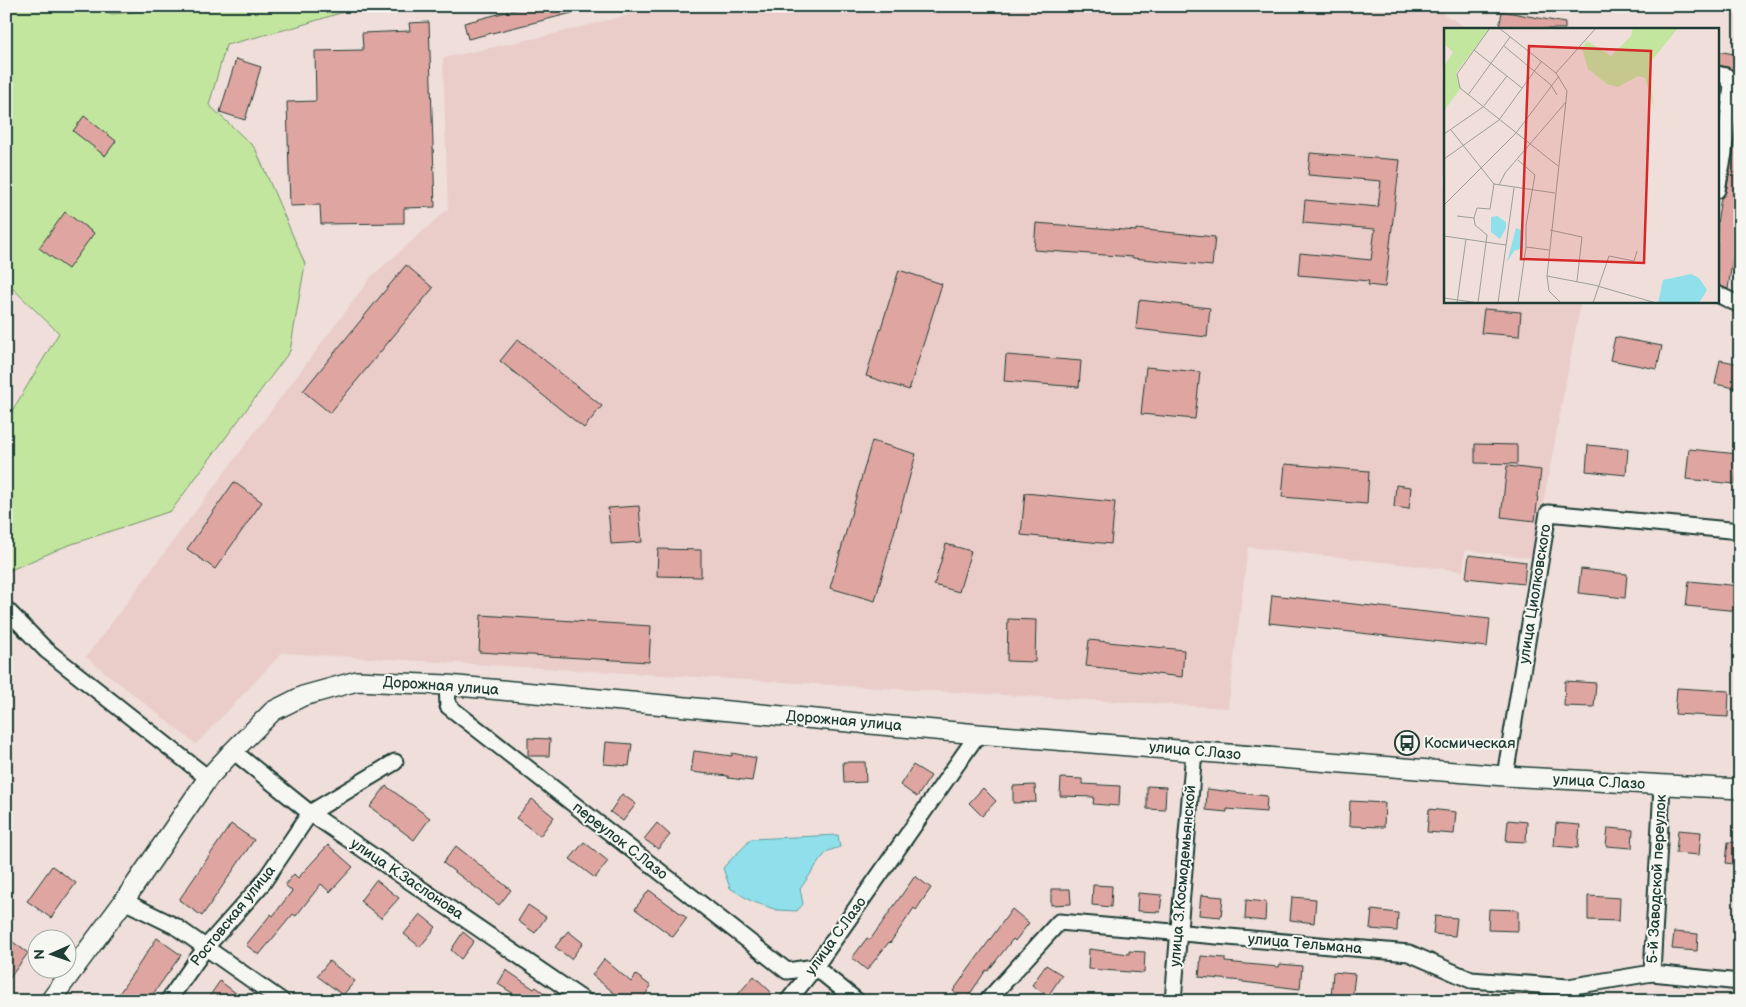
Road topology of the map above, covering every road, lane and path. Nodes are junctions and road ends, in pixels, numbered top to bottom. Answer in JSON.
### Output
{"nodes":[{"id":1,"x":1718,"y":74,"type":"edge"},
{"id":2,"x":1718,"y":185,"type":"edge"},
{"id":3,"x":1718,"y":294,"type":"edge"},
{"id":4,"x":1740,"y":305,"type":"edge"},
{"id":5,"x":1740,"y":531,"type":"edge"},
{"id":6,"x":6,"y":609,"type":"edge"},
{"id":7,"x":447,"y":685,"type":"junction"},
{"id":8,"x":978,"y":734,"type":"junction"},
{"id":9,"x":233,"y":751,"type":"junction"},
{"id":10,"x":1194,"y":751,"type":"junction"},
{"id":11,"x":395,"y":762,"type":"dead end"},
{"id":12,"x":1505,"y":776,"type":"junction"},
{"id":13,"x":208,"y":778,"type":"junction"},
{"id":14,"x":1662,"y":786,"type":"junction"},
{"id":15,"x":1740,"y":789,"type":"edge"},
{"id":16,"x":310,"y":813,"type":"junction"},
{"id":17,"x":124,"y":901,"type":"junction"},
{"id":18,"x":1178,"y":932,"type":"junction"},
{"id":19,"x":206,"y":947,"type":"junction"},
{"id":20,"x":815,"y":967,"type":"junction"},
{"id":21,"x":1652,"y":973,"type":"junction"},
{"id":22,"x":1740,"y":982,"type":"edge"},
{"id":23,"x":50,"y":1001,"type":"edge"},
{"id":24,"x":168,"y":1001,"type":"edge"},
{"id":25,"x":282,"y":1001,"type":"edge"},
{"id":26,"x":585,"y":1001,"type":"edge"},
{"id":27,"x":788,"y":1001,"type":"edge"},
{"id":28,"x":857,"y":1001,"type":"edge"},
{"id":29,"x":987,"y":1001,"type":"edge"},
{"id":30,"x":1173,"y":1001,"type":"edge"}],
"edges":[{"from":1,"to":2,"type":"street"},
{"from":3,"to":4,"type":"street"},
{"from":5,"to":12,"type":"street","name":"улица Циолковского"},
{"from":6,"to":13,"type":"street"},
{"from":7,"to":8,"type":"street","name":"Дорожная улица"},
{"from":7,"to":9,"type":"street","name":"Дорожная улица"},
{"from":7,"to":20,"type":"street","name":"переулок С.Лазо"},
{"from":8,"to":10,"type":"street","name":"улица С.Лазо"},
{"from":8,"to":20,"type":"street","name":"улица С.Лазо"},
{"from":9,"to":13,"type":"street","name":"Дорожная улица"},
{"from":9,"to":16,"type":"street","name":"улица К.Заслонова"},
{"from":10,"to":12,"type":"street","name":"улица С.Лазо"},
{"from":10,"to":18,"type":"street","name":"улица З.Космодемьянской"},
{"from":11,"to":16,"type":"street","name":"Ростовская улица"},
{"from":12,"to":14,"type":"street","name":"улица С.Лазо"},
{"from":13,"to":17,"type":"street","name":"Дорожная улица"},
{"from":14,"to":15,"type":"street","name":"улица С.Лазо"},
{"from":14,"to":21,"type":"street","name":"5-й Заводской переулок"},
{"from":16,"to":19,"type":"street","name":"Ростовская улица"},
{"from":16,"to":26,"type":"street","name":"улица К.Заслонова"},
{"from":17,"to":19,"type":"street"},
{"from":17,"to":23,"type":"street","name":"Дорожная улица"},
{"from":18,"to":21,"type":"street","name":"улица Тельмана"},
{"from":18,"to":29,"type":"street","name":"улица Тельмана"},
{"from":18,"to":30,"type":"street","name":"улица З.Космодемьянской"},
{"from":19,"to":24,"type":"street","name":"Ростовская улица"},
{"from":19,"to":25,"type":"street"},
{"from":20,"to":27,"type":"street","name":"улица С.Лазо"},
{"from":20,"to":28,"type":"street"},
{"from":21,"to":22,"type":"street","name":"5-й Заводской переулок"}]}
